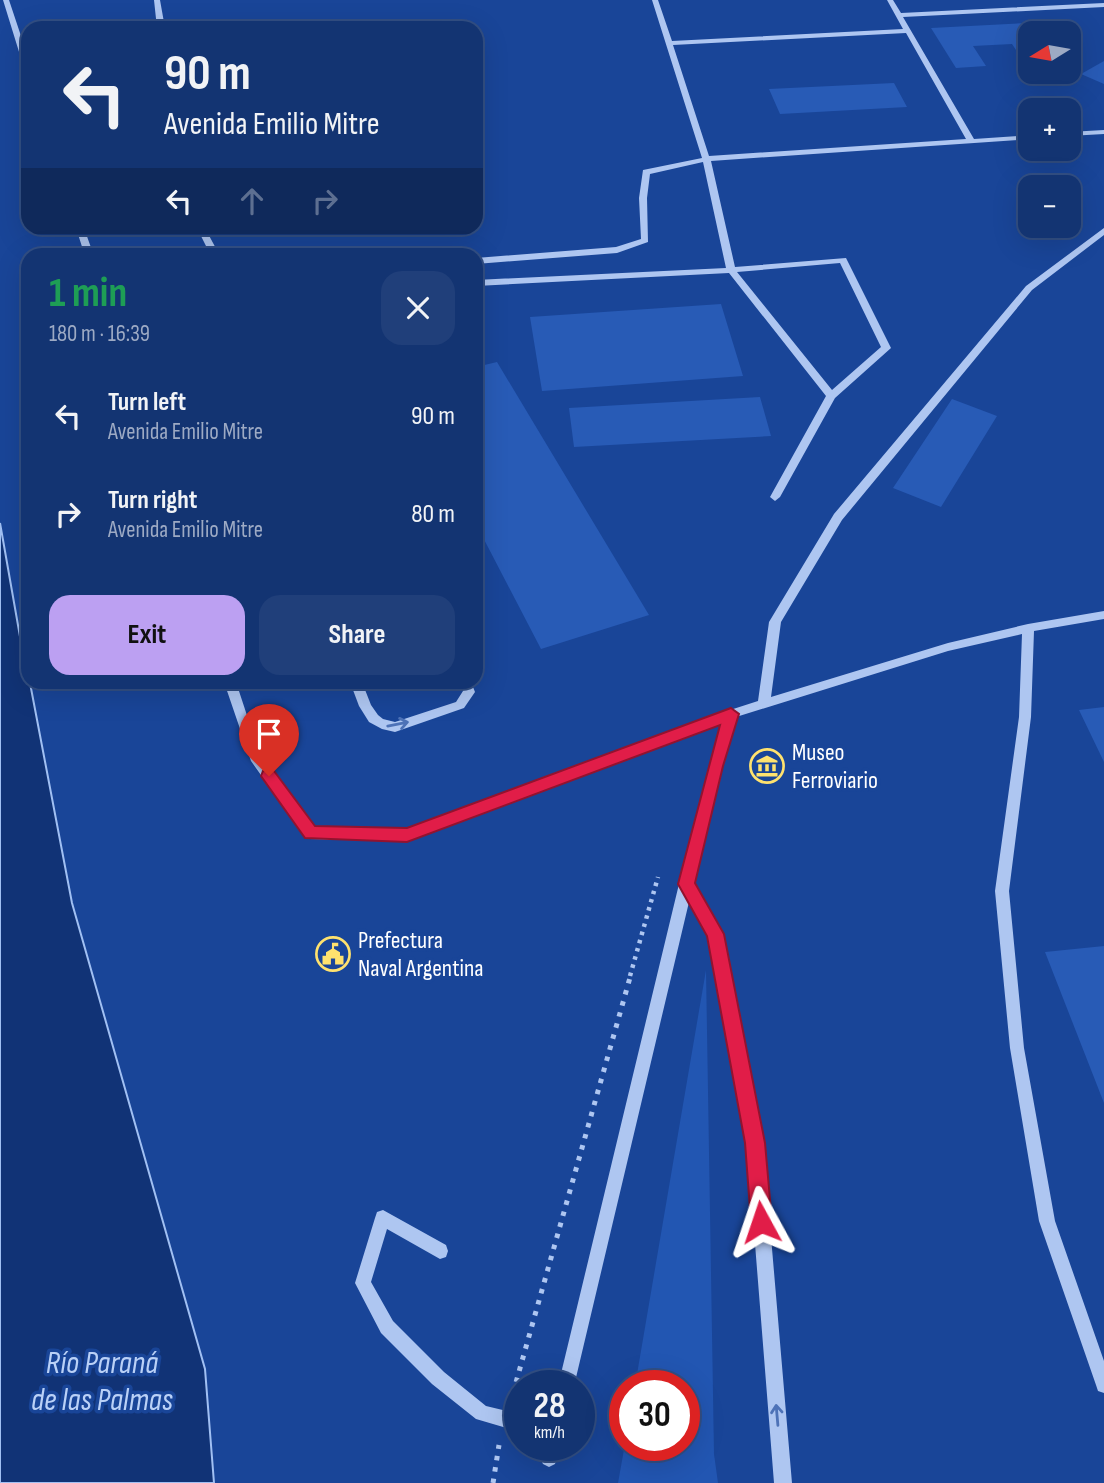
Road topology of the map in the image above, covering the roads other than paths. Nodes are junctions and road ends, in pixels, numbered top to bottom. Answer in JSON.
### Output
{"nodes":[{"id":1,"x":6,"y":0,"type":"edge"},
{"id":2,"x":157,"y":0,"type":"edge"},
{"id":3,"x":655,"y":0,"type":"edge"},
{"id":4,"x":890,"y":0,"type":"edge"},
{"id":5,"x":1104,"y":5,"type":"edge"},
{"id":6,"x":899,"y":15,"type":"junction"},
{"id":7,"x":160,"y":21,"type":"edge"},
{"id":8,"x":908,"y":31,"type":"junction"},
{"id":9,"x":668,"y":43,"type":"junction"},
{"id":10,"x":21,"y":46,"type":"edge"},
{"id":11,"x":1104,"y":132,"type":"edge"},
{"id":12,"x":1081,"y":133,"type":"edge"},
{"id":13,"x":1018,"y":138,"type":"edge"},
{"id":14,"x":971,"y":141,"type":"junction"},
{"id":15,"x":706,"y":159,"type":"junction"},
{"id":16,"x":1104,"y":231,"type":"edge"},
{"id":17,"x":483,"y":260,"type":"edge"},
{"id":18,"x":731,"y":270,"type":"junction"},
{"id":19,"x":483,"y":283,"type":"edge"},
{"id":20,"x":831,"y":396,"type":"junction"},
{"id":21,"x":775,"y":497,"type":"dead end"},
{"id":22,"x":1104,"y":615,"type":"edge"},
{"id":23,"x":1028,"y":628,"type":"junction"},
{"id":24,"x":232,"y":689,"type":"edge"},
{"id":25,"x":359,"y":689,"type":"edge"},
{"id":26,"x":468,"y":689,"type":"edge"},
{"id":27,"x":764,"y":704,"type":"junction"},
{"id":28,"x":731,"y":714,"type":"junction"},
{"id":29,"x":687,"y":884,"type":"junction"},
{"id":30,"x":440,"y":1251,"type":"dead end"},
{"id":31,"x":570,"y":1370,"type":"edge"},
{"id":32,"x":1104,"y":1385,"type":"edge"},
{"id":33,"x":504,"y":1419,"type":"edge"},
{"id":34,"x":783,"y":1483,"type":"edge"}],
"edges":[{"from":1,"to":10,"type":"street"},
{"from":2,"to":7,"type":"street"},
{"from":3,"to":9,"type":"street"},
{"from":4,"to":6,"type":"street"},
{"from":5,"to":6,"type":"street"},
{"from":6,"to":8,"type":"street"},
{"from":8,"to":9,"type":"street"},
{"from":8,"to":14,"type":"street"},
{"from":9,"to":15,"type":"street"},
{"from":11,"to":12,"type":"street"},
{"from":13,"to":14,"type":"lane"},
{"from":14,"to":15,"type":"lane"},
{"from":15,"to":17,"type":"street"},
{"from":15,"to":18,"type":"street"},
{"from":16,"to":27,"type":"street"},
{"from":18,"to":19,"type":"lane"},
{"from":18,"to":20,"type":"street"},
{"from":18,"to":20,"type":"street"},
{"from":20,"to":21,"type":"street"},
{"from":22,"to":23,"type":"street"},
{"from":23,"to":27,"type":"street"},
{"from":23,"to":32,"type":"street"},
{"from":24,"to":28,"type":"street"},
{"from":25,"to":26,"type":"street","one_way":true},
{"from":27,"to":28,"type":"street"},
{"from":28,"to":29,"type":"street"},
{"from":29,"to":31,"type":"street"},
{"from":34,"to":29,"type":"street","one_way":true},
{"from":30,"to":33,"type":"street"}]}
